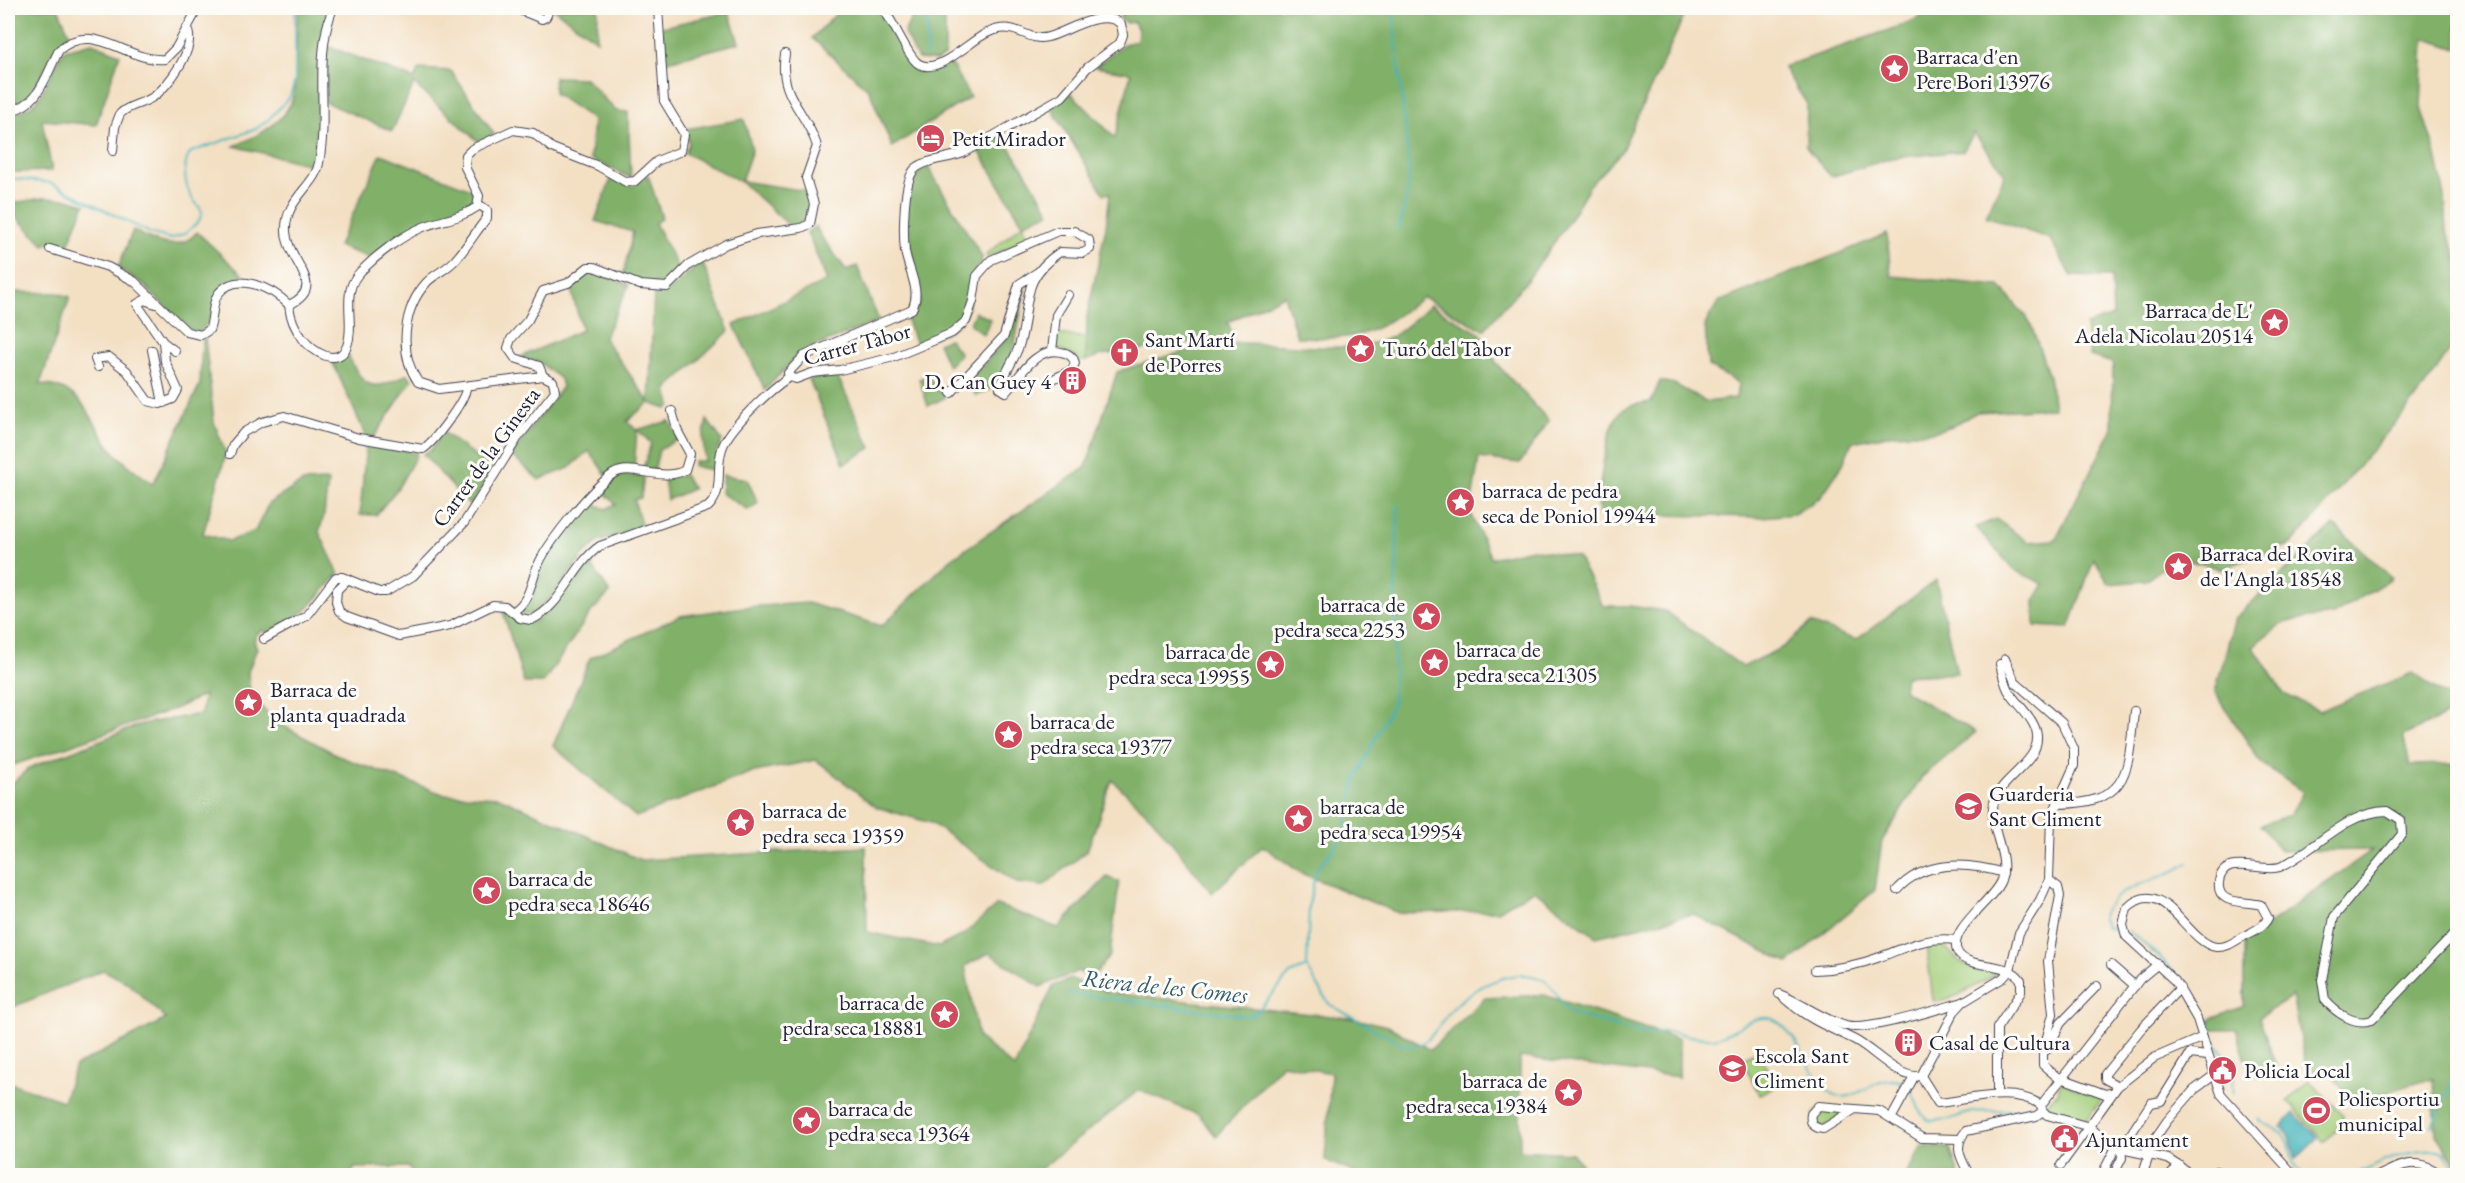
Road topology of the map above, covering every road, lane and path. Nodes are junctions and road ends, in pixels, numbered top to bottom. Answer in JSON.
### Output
{"nodes":[{"id":1,"x":198,"y":8,"type":"edge"},
{"id":2,"x":333,"y":8,"type":"edge"},
{"id":3,"x":504,"y":8,"type":"edge"},
{"id":4,"x":550,"y":8,"type":"edge"},
{"id":5,"x":658,"y":8,"type":"edge"},
{"id":6,"x":882,"y":8,"type":"edge"},
{"id":7,"x":187,"y":29,"type":"junction"},
{"id":8,"x":785,"y":54,"type":"dead end"},
{"id":9,"x":8,"y":111,"type":"edge"},
{"id":10,"x":113,"y":151,"type":"dead end"},
{"id":11,"x":478,"y":204,"type":"junction"},
{"id":12,"x":50,"y":249,"type":"dead end"},
{"id":13,"x":1039,"y":271,"type":"junction"},
{"id":14,"x":1068,"y":295,"type":"dead end"},
{"id":15,"x":289,"y":305,"type":"junction"},
{"id":16,"x":163,"y":307,"type":"junction"},
{"id":17,"x":163,"y":342,"type":"junction"},
{"id":18,"x":153,"y":350,"type":"dead end"},
{"id":19,"x":176,"y":351,"type":"dead end"},
{"id":20,"x":1052,"y":351,"type":"junction"},
{"id":21,"x":98,"y":367,"type":"dead end"},
{"id":22,"x":543,"y":376,"type":"junction"},
{"id":23,"x":789,"y":377,"type":"junction"},
{"id":24,"x":1051,"y":380,"type":"dead end"},
{"id":25,"x":466,"y":387,"type":"junction"},
{"id":26,"x":951,"y":393,"type":"dead end"},
{"id":27,"x":163,"y":403,"type":"junction"},
{"id":28,"x":672,"y":411,"type":"dead end"},
{"id":29,"x":230,"y":454,"type":"dead end"},
{"id":30,"x":348,"y":579,"type":"junction"},
{"id":31,"x":514,"y":611,"type":"junction"},
{"id":32,"x":264,"y":639,"type":"dead end"},
{"id":33,"x":2134,"y":711,"type":"dead end"},
{"id":34,"x":2057,"y":804,"type":"junction"},
{"id":35,"x":2003,"y":873,"type":"junction"},
{"id":36,"x":2049,"y":880,"type":"junction"},
{"id":37,"x":1897,"y":890,"type":"dead end"},
{"id":38,"x":2457,"y":930,"type":"edge"},
{"id":39,"x":1956,"y":940,"type":"junction"},
{"id":40,"x":2158,"y":964,"type":"junction"},
{"id":41,"x":2111,"y":965,"type":"dead end"},
{"id":42,"x":1815,"y":970,"type":"dead end"},
{"id":43,"x":2010,"y":970,"type":"junction"},
{"id":44,"x":2097,"y":986,"type":"dead end"},
{"id":45,"x":2135,"y":986,"type":"junction"},
{"id":46,"x":2180,"y":988,"type":"junction"},
{"id":47,"x":1963,"y":1002,"type":"junction"},
{"id":48,"x":1942,"y":1008,"type":"junction"},
{"id":49,"x":1949,"y":1020,"type":"junction"},
{"id":50,"x":2203,"y":1037,"type":"junction"},
{"id":51,"x":2208,"y":1056,"type":"junction"},
{"id":52,"x":2042,"y":1059,"type":"junction"},
{"id":53,"x":1918,"y":1076,"type":"junction"},
{"id":54,"x":2213,"y":1076,"type":"junction"},
{"id":55,"x":2061,"y":1078,"type":"junction"},
{"id":56,"x":2118,"y":1086,"type":"junction"},
{"id":57,"x":1997,"y":1095,"type":"junction"},
{"id":58,"x":2109,"y":1096,"type":"junction"},
{"id":59,"x":2042,"y":1108,"type":"junction"},
{"id":60,"x":1852,"y":1111,"type":"junction"},
{"id":61,"x":1892,"y":1118,"type":"junction"},
{"id":62,"x":2090,"y":1127,"type":"junction"},
{"id":63,"x":1960,"y":1139,"type":"junction"},
{"id":64,"x":2119,"y":1148,"type":"junction"},
{"id":65,"x":2148,"y":1153,"type":"junction"},
{"id":66,"x":2180,"y":1165,"type":"junction"},
{"id":67,"x":2061,"y":1166,"type":"dead end"},
{"id":68,"x":2391,"y":1172,"type":"edge"},
{"id":69,"x":1970,"y":1176,"type":"edge"},
{"id":70,"x":2101,"y":1176,"type":"edge"},
{"id":71,"x":2113,"y":1176,"type":"edge"},
{"id":72,"x":2142,"y":1176,"type":"edge"},
{"id":73,"x":2170,"y":1176,"type":"edge"},
{"id":74,"x":2194,"y":1176,"type":"edge"},
{"id":75,"x":2295,"y":1176,"type":"edge"},
{"id":76,"x":2378,"y":1176,"type":"edge"},
{"id":77,"x":2442,"y":1176,"type":"edge"}],
"edges":[{"from":1,"to":7,"type":"street"},
{"from":2,"to":15,"type":"street"},
{"from":3,"to":4,"type":"street"},
{"from":5,"to":11,"type":"street"},
{"from":6,"to":23,"type":"street"},
{"from":7,"to":9,"type":"street"},
{"from":7,"to":10,"type":"street"},
{"from":8,"to":22,"type":"street"},
{"from":11,"to":15,"type":"street"},
{"from":11,"to":25,"type":"street","name":"Carrer de la Ginesta"},
{"from":12,"to":16,"type":"street"},
{"from":13,"to":20,"type":"street","name":"Carrer Tàbor"},
{"from":13,"to":23,"type":"street","name":"Carrer Tàbor"},
{"from":13,"to":26,"type":"street"},
{"from":14,"to":20,"type":"street"},
{"from":15,"to":16,"type":"street"},
{"from":16,"to":17,"type":"street"},
{"from":17,"to":19,"type":"street"},
{"from":17,"to":27,"type":"street"},
{"from":18,"to":27,"type":"street"},
{"from":20,"to":24,"type":"street"},
{"from":21,"to":27,"type":"street"},
{"from":22,"to":25,"type":"street","name":"Carrer de la Ginesta"},
{"from":22,"to":30,"type":"street","name":"Carrer de la Ginesta"},
{"from":23,"to":31,"type":"street"},
{"from":25,"to":29,"type":"street"},
{"from":28,"to":31,"type":"street"},
{"from":30,"to":31,"type":"street"},
{"from":30,"to":32,"type":"street"},
{"from":33,"to":34,"type":"street"},
{"from":34,"to":35,"type":"street"},
{"from":34,"to":36,"type":"street"},
{"from":35,"to":37,"type":"street"},
{"from":35,"to":39,"type":"street"},
{"from":36,"to":43,"type":"street"},
{"from":36,"to":52,"type":"street"},
{"from":38,"to":40,"type":"street"},
{"from":39,"to":42,"type":"street"},
{"from":39,"to":43,"type":"street"},
{"from":40,"to":45,"type":"street"},
{"from":40,"to":46,"type":"street"},
{"from":41,"to":45,"type":"street"},
{"from":43,"to":47,"type":"street"},
{"from":43,"to":57,"type":"street"},
{"from":44,"to":52,"type":"street"},
{"from":45,"to":55,"type":"street"},
{"from":46,"to":50,"type":"street"},
{"from":46,"to":56,"type":"street"},
{"from":47,"to":48,"type":"street"},
{"from":47,"to":49,"type":"street"},
{"from":48,"to":49,"type":"street"},
{"from":48,"to":53,"type":"street"},
{"from":49,"to":53,"type":"street"},
{"from":50,"to":51,"type":"street"},
{"from":50,"to":56,"type":"street"},
{"from":51,"to":54,"type":"street"},
{"from":51,"to":64,"type":"street"},
{"from":52,"to":55,"type":"street"},
{"from":53,"to":57,"type":"street"},
{"from":53,"to":61,"type":"street"},
{"from":54,"to":65,"type":"street"},
{"from":54,"to":75,"type":"street"},
{"from":55,"to":58,"type":"street"},
{"from":55,"to":59,"type":"street"},
{"from":56,"to":58,"type":"street"},
{"from":57,"to":59,"type":"street"},
{"from":58,"to":62,"type":"street"},
{"from":59,"to":62,"type":"street"},
{"from":59,"to":63,"type":"street"},
{"from":60,"to":60,"type":"street"},
{"from":60,"to":61,"type":"street"},
{"from":61,"to":63,"type":"street"},
{"from":62,"to":64,"type":"street"},
{"from":62,"to":67,"type":"street"},
{"from":63,"to":69,"type":"street"},
{"from":64,"to":65,"type":"street"},
{"from":64,"to":70,"type":"street"},
{"from":64,"to":71,"type":"street"},
{"from":65,"to":66,"type":"street"},
{"from":65,"to":72,"type":"street"},
{"from":66,"to":73,"type":"street"},
{"from":66,"to":74,"type":"street"},
{"from":68,"to":76,"type":"street"},
{"from":68,"to":77,"type":"street"}]}
